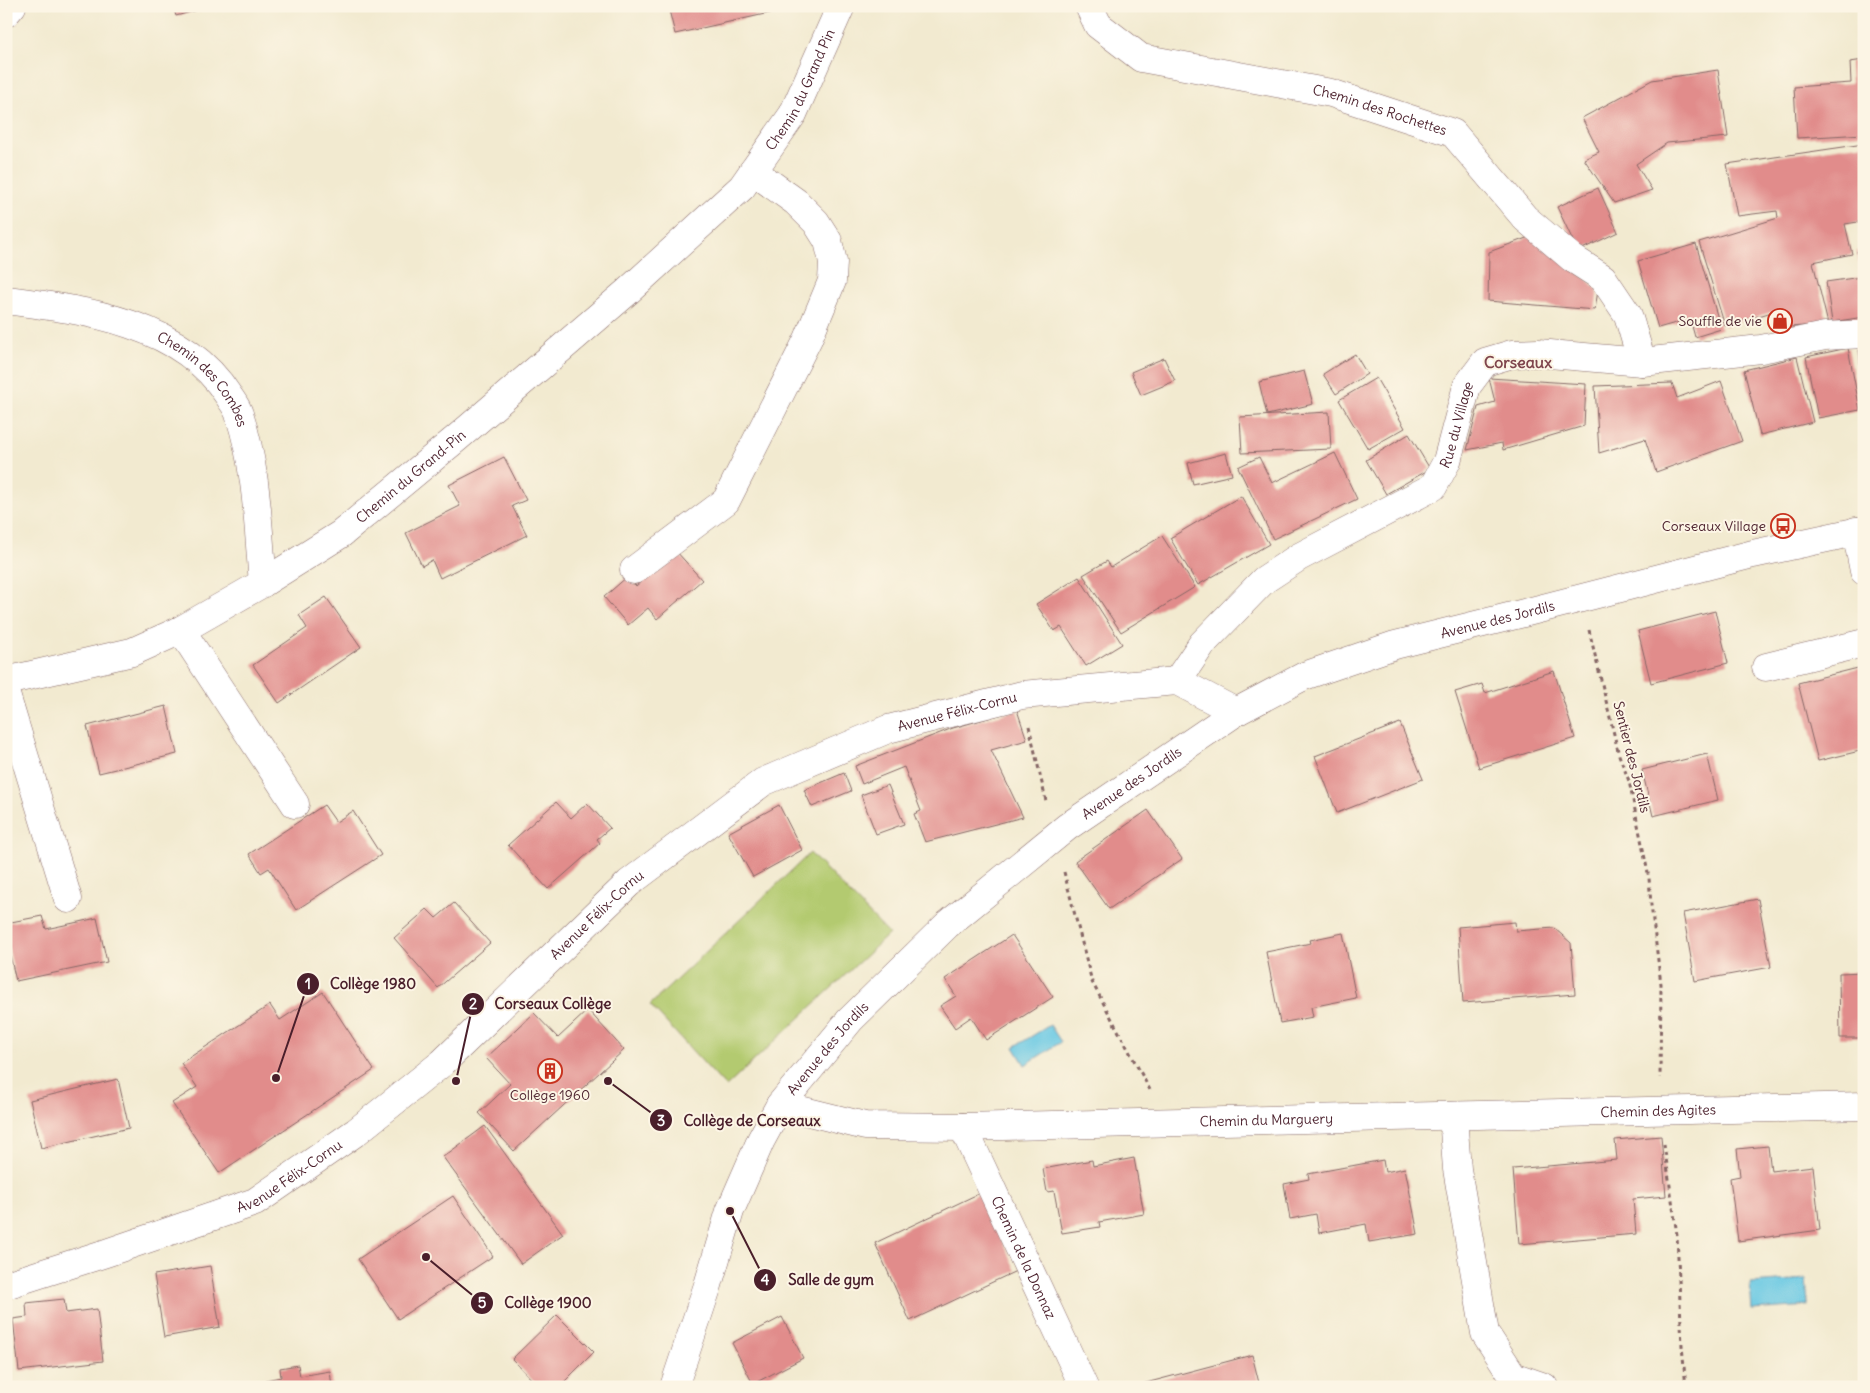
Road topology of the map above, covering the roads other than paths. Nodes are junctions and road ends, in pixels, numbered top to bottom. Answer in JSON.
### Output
{"nodes":[{"id":1,"x":12,"y":6,"type":"edge"},
{"id":2,"x":841,"y":6,"type":"edge"},
{"id":3,"x":1089,"y":6,"type":"edge"},
{"id":4,"x":6,"y":13,"type":"edge"},
{"id":5,"x":753,"y":171,"type":"junction"},
{"id":6,"x":6,"y":300,"type":"edge"},
{"id":7,"x":1864,"y":334,"type":"edge"},
{"id":8,"x":1642,"y":362,"type":"junction"},
{"id":9,"x":1860,"y":530,"type":"edge"},
{"id":10,"x":634,"y":570,"type":"dead end"},
{"id":11,"x":1864,"y":571,"type":"edge"},
{"id":12,"x":263,"y":583,"type":"junction"},
{"id":13,"x":181,"y":630,"type":"junction"},
{"id":14,"x":1864,"y":644,"type":"edge"},
{"id":15,"x":1766,"y":667,"type":"dead end"},
{"id":16,"x":1177,"y":681,"type":"junction"},
{"id":17,"x":6,"y":682,"type":"edge"},
{"id":18,"x":6,"y":695,"type":"edge"},
{"id":19,"x":1236,"y":712,"type":"junction"},
{"id":20,"x":295,"y":804,"type":"dead end"},
{"id":21,"x":68,"y":900,"type":"dead end"},
{"id":22,"x":780,"y":1105,"type":"junction"},
{"id":23,"x":1864,"y":1106,"type":"edge"},
{"id":24,"x":1453,"y":1116,"type":"junction"},
{"id":25,"x":963,"y":1127,"type":"junction"},
{"id":26,"x":6,"y":1284,"type":"edge"},
{"id":27,"x":674,"y":1387,"type":"edge"},
{"id":28,"x":1084,"y":1387,"type":"edge"},
{"id":29,"x":1544,"y":1387,"type":"edge"}],
"edges":[{"from":1,"to":4,"type":"street"},
{"from":2,"to":5,"type":"street","name":"Chemin du Grand Pin"},
{"from":3,"to":8,"type":"street","name":"Chemin des Rochettes"},
{"from":5,"to":10,"type":"street"},
{"from":5,"to":12,"type":"street","name":"Chemin du Grand-Pin"},
{"from":6,"to":12,"type":"street","name":"Chemin des Combes"},
{"from":7,"to":8,"type":"street","name":"Rue du Village"},
{"from":8,"to":16,"type":"street","name":"Rue du Village"},
{"from":9,"to":11,"type":"street"},
{"from":9,"to":19,"type":"street","name":"Avenue des Jordils"},
{"from":12,"to":13,"type":"street","name":"Chemin du Grand-Pin"},
{"from":13,"to":17,"type":"street","name":"Chemin du Grand-Pin"},
{"from":13,"to":20,"type":"street"},
{"from":14,"to":15,"type":"street"},
{"from":16,"to":19,"type":"street"},
{"from":16,"to":26,"type":"street","name":"Avenue Félix-Cornu"},
{"from":18,"to":21,"type":"street"},
{"from":19,"to":22,"type":"street","name":"Avenue des Jordils"},
{"from":22,"to":25,"type":"street","name":"Chemin du Marguery"},
{"from":22,"to":27,"type":"street","name":"Avenue des Jordils"},
{"from":23,"to":24,"type":"street","name":"Chemin des Agites"},
{"from":24,"to":25,"type":"street","name":"Chemin du Marguery"},
{"from":24,"to":29,"type":"street"},
{"from":25,"to":28,"type":"street","name":"Chemin de la Donnaz"}]}
